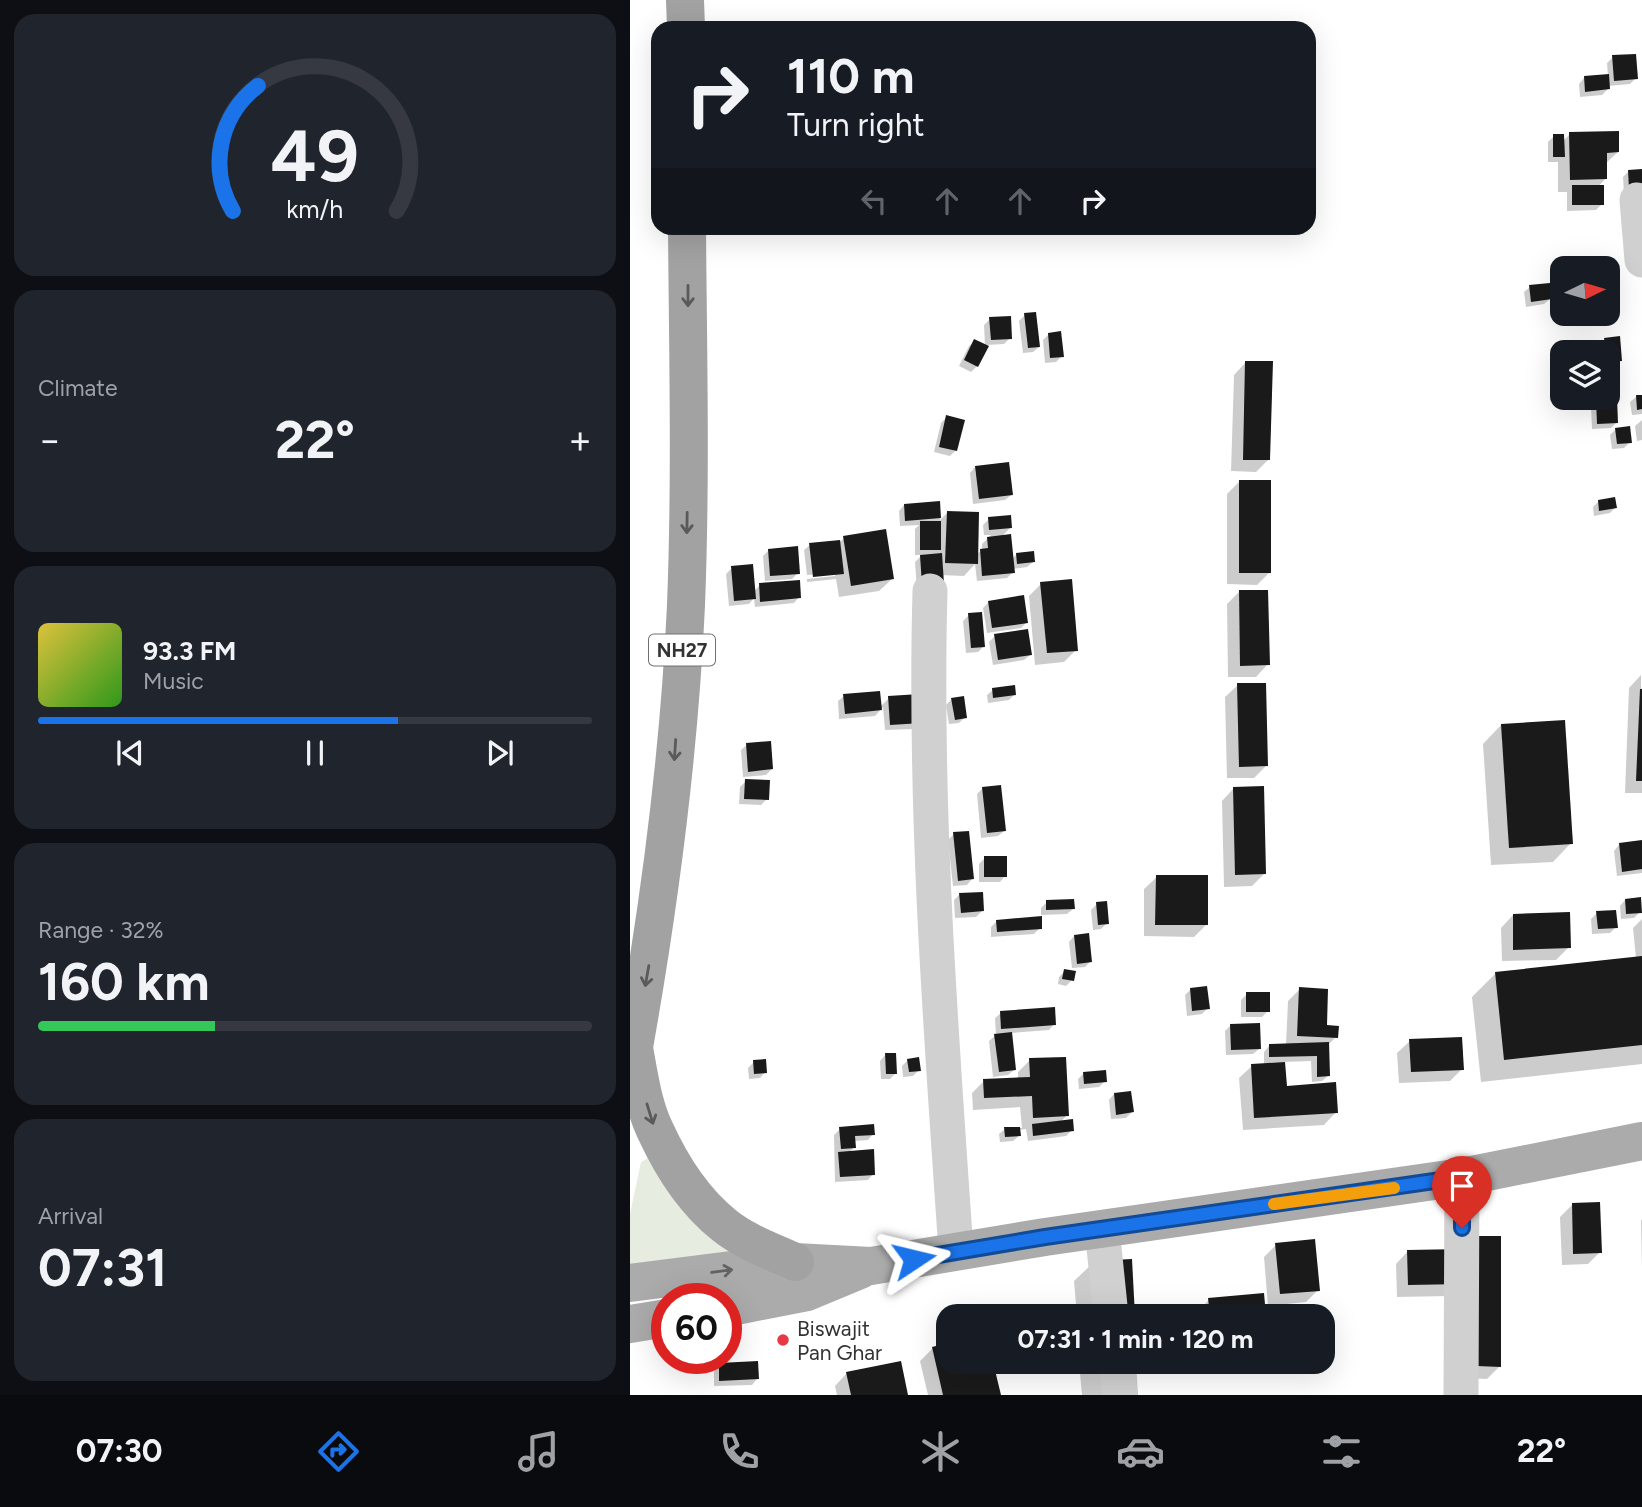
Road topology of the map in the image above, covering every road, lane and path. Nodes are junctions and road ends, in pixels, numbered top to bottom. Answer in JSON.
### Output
{"nodes":[{"id":1,"x":685,"y":0,"type":"edge"},
{"id":2,"x":686,"y":21,"type":"edge"},
{"id":3,"x":1637,"y":200,"type":"dead end"},
{"id":4,"x":687,"y":235,"type":"edge"},
{"id":5,"x":1642,"y":260,"type":"edge"},
{"id":6,"x":930,"y":591,"type":"dead end"},
{"id":7,"x":632,"y":1058,"type":"edge"},
{"id":8,"x":1642,"y":1141,"type":"edge"},
{"id":9,"x":1462,"y":1177,"type":"junction"},
{"id":10,"x":1102,"y":1228,"type":"junction"},
{"id":11,"x":956,"y":1251,"type":"junction"},
{"id":12,"x":795,"y":1262,"type":"junction"},
{"id":13,"x":871,"y":1266,"type":"junction"},
{"id":14,"x":630,"y":1283,"type":"edge"},
{"id":15,"x":1110,"y":1304,"type":"edge"},
{"id":16,"x":742,"y":1305,"type":"edge"},
{"id":17,"x":651,"y":1321,"type":"edge"},
{"id":18,"x":630,"y":1324,"type":"edge"},
{"id":19,"x":1117,"y":1374,"type":"edge"},
{"id":20,"x":1120,"y":1395,"type":"edge"},
{"id":21,"x":1461,"y":1395,"type":"edge"}],
"edges":[{"from":1,"to":2,"type":"highway"},
{"from":3,"to":5,"type":"street"},
{"from":4,"to":7,"type":"highway","number":"NH27","one_way":true},
{"from":6,"to":11,"type":"street"},
{"from":7,"to":12,"type":"highway","one_way":true},
{"from":8,"to":9,"type":"main road"},
{"from":9,"to":10,"type":"main road"},
{"from":9,"to":21,"type":"street"},
{"from":10,"to":11,"type":"main road"},
{"from":10,"to":15,"type":"street"},
{"from":11,"to":13,"type":"main road"},
{"from":12,"to":13,"type":"main road"},
{"from":14,"to":12,"type":"main road","one_way":true},
{"from":13,"to":16,"type":"main road"},
{"from":17,"to":18,"type":"main road"},
{"from":19,"to":20,"type":"street"}]}
